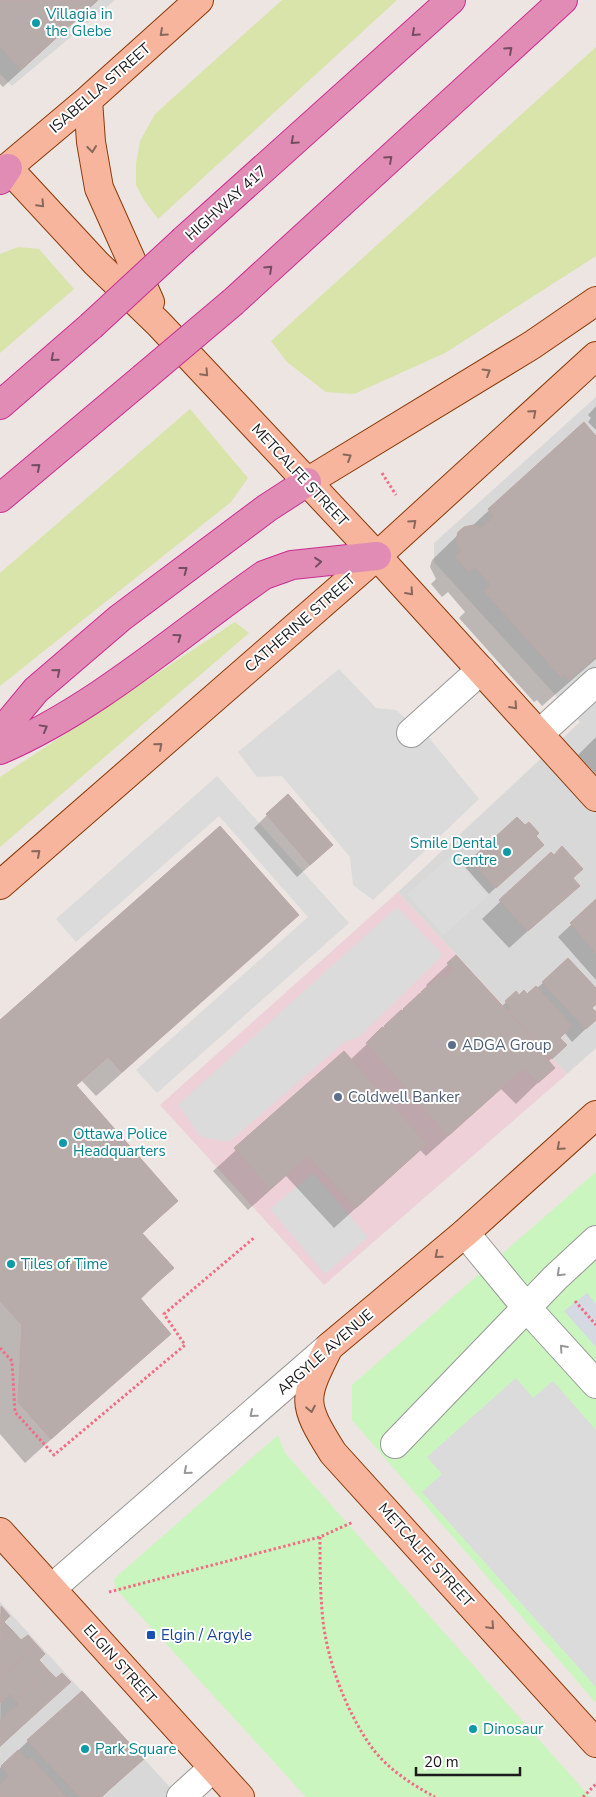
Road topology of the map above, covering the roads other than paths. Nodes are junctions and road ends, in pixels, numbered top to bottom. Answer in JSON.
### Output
{"nodes":[{"id":1,"x":199,"y":0,"type":"edge"},
{"id":2,"x":451,"y":0,"type":"edge"},
{"id":3,"x":563,"y":0,"type":"edge"},
{"id":4,"x":88,"y":100,"type":"junction"},
{"id":5,"x":2,"y":170,"type":"edge"},
{"id":6,"x":596,"y":302,"type":"edge"},
{"id":7,"x":160,"y":324,"type":"junction"},
{"id":8,"x":596,"y":356,"type":"edge"},
{"id":9,"x":0,"y":405,"type":"edge"},
{"id":10,"x":307,"y":482,"type":"junction"},
{"id":11,"x":0,"y":498,"type":"edge"},
{"id":12,"x":377,"y":556,"type":"junction"},
{"id":13,"x":481,"y":670,"type":"junction"},
{"id":14,"x":596,"y":682,"type":"edge"},
{"id":15,"x":0,"y":733,"type":"edge"},
{"id":16,"x":411,"y":733,"type":"dead end"},
{"id":17,"x":539,"y":734,"type":"junction"},
{"id":18,"x":0,"y":750,"type":"edge"},
{"id":19,"x":596,"y":797,"type":"edge"},
{"id":20,"x":0,"y":885,"type":"edge"},
{"id":21,"x":596,"y":1115,"type":"edge"},
{"id":22,"x":465,"y":1233,"type":"junction"},
{"id":23,"x":596,"y":1240,"type":"edge"},
{"id":24,"x":526,"y":1307,"type":"junction"},
{"id":25,"x":329,"y":1347,"type":"junction"},
{"id":26,"x":596,"y":1384,"type":"edge"},
{"id":27,"x":394,"y":1444,"type":"dead end"},
{"id":28,"x":0,"y":1532,"type":"edge"},
{"id":29,"x":52,"y":1588,"type":"junction"},
{"id":30,"x":596,"y":1743,"type":"edge"},
{"id":31,"x":213,"y":1768,"type":"junction"},
{"id":32,"x":181,"y":1797,"type":"edge"},
{"id":33,"x":240,"y":1797,"type":"edge"}],
"edges":[{"from":1,"to":4,"type":"main road","name":"ISABELLA STREET","one_way":true},
{"from":2,"to":9,"type":"highway","name":"HIGHWAY 417","one_way":true,"bridge":true},
{"from":11,"to":3,"type":"highway","one_way":true,"bridge":true},
{"from":4,"to":5,"type":"main road","name":"ISABELLA STREET"},
{"from":4,"to":7,"type":"main road","one_way":true},
{"from":5,"to":7,"type":"main road","name":"METCALFE STREET","one_way":true},
{"from":10,"to":6,"type":"main road","one_way":true},
{"from":7,"to":10,"type":"main road","name":"METCALFE STREET","one_way":true},
{"from":12,"to":8,"type":"main road","name":"CATHERINE STREET","one_way":true},
{"from":10,"to":12,"type":"main road","name":"METCALFE STREET"},
{"from":15,"to":10,"type":"highway","one_way":true},
{"from":12,"to":13,"type":"main road","name":"METCALFE STREET","one_way":true},
{"from":18,"to":12,"type":"highway","one_way":true},
{"from":20,"to":12,"type":"main road","name":"CATHERINE STREET","one_way":true},
{"from":13,"to":16,"type":"street"},
{"from":13,"to":17,"type":"main road","name":"METCALFE STREET","one_way":true},
{"from":14,"to":17,"type":"street"},
{"from":17,"to":19,"type":"main road","name":"METCALFE STREET"},
{"from":21,"to":22,"type":"main road","name":"ARGYLE AVENUE","one_way":true},
{"from":22,"to":24,"type":"street"},
{"from":22,"to":25,"type":"main road","name":"ARGYLE AVENUE","one_way":true},
{"from":23,"to":24,"type":"street","one_way":true},
{"from":26,"to":24,"type":"street","one_way":true},
{"from":24,"to":27,"type":"street"},
{"from":25,"to":29,"type":"street","name":"ARGYLE AVENUE","one_way":true},
{"from":25,"to":30,"type":"main road","name":"METCALFE STREET","one_way":true},
{"from":28,"to":29,"type":"main road","name":"ELGIN STREET"},
{"from":29,"to":31,"type":"main road","name":"ELGIN STREET"},
{"from":31,"to":32,"type":"street"},
{"from":31,"to":33,"type":"main road","name":"ELGIN STREET"}]}
